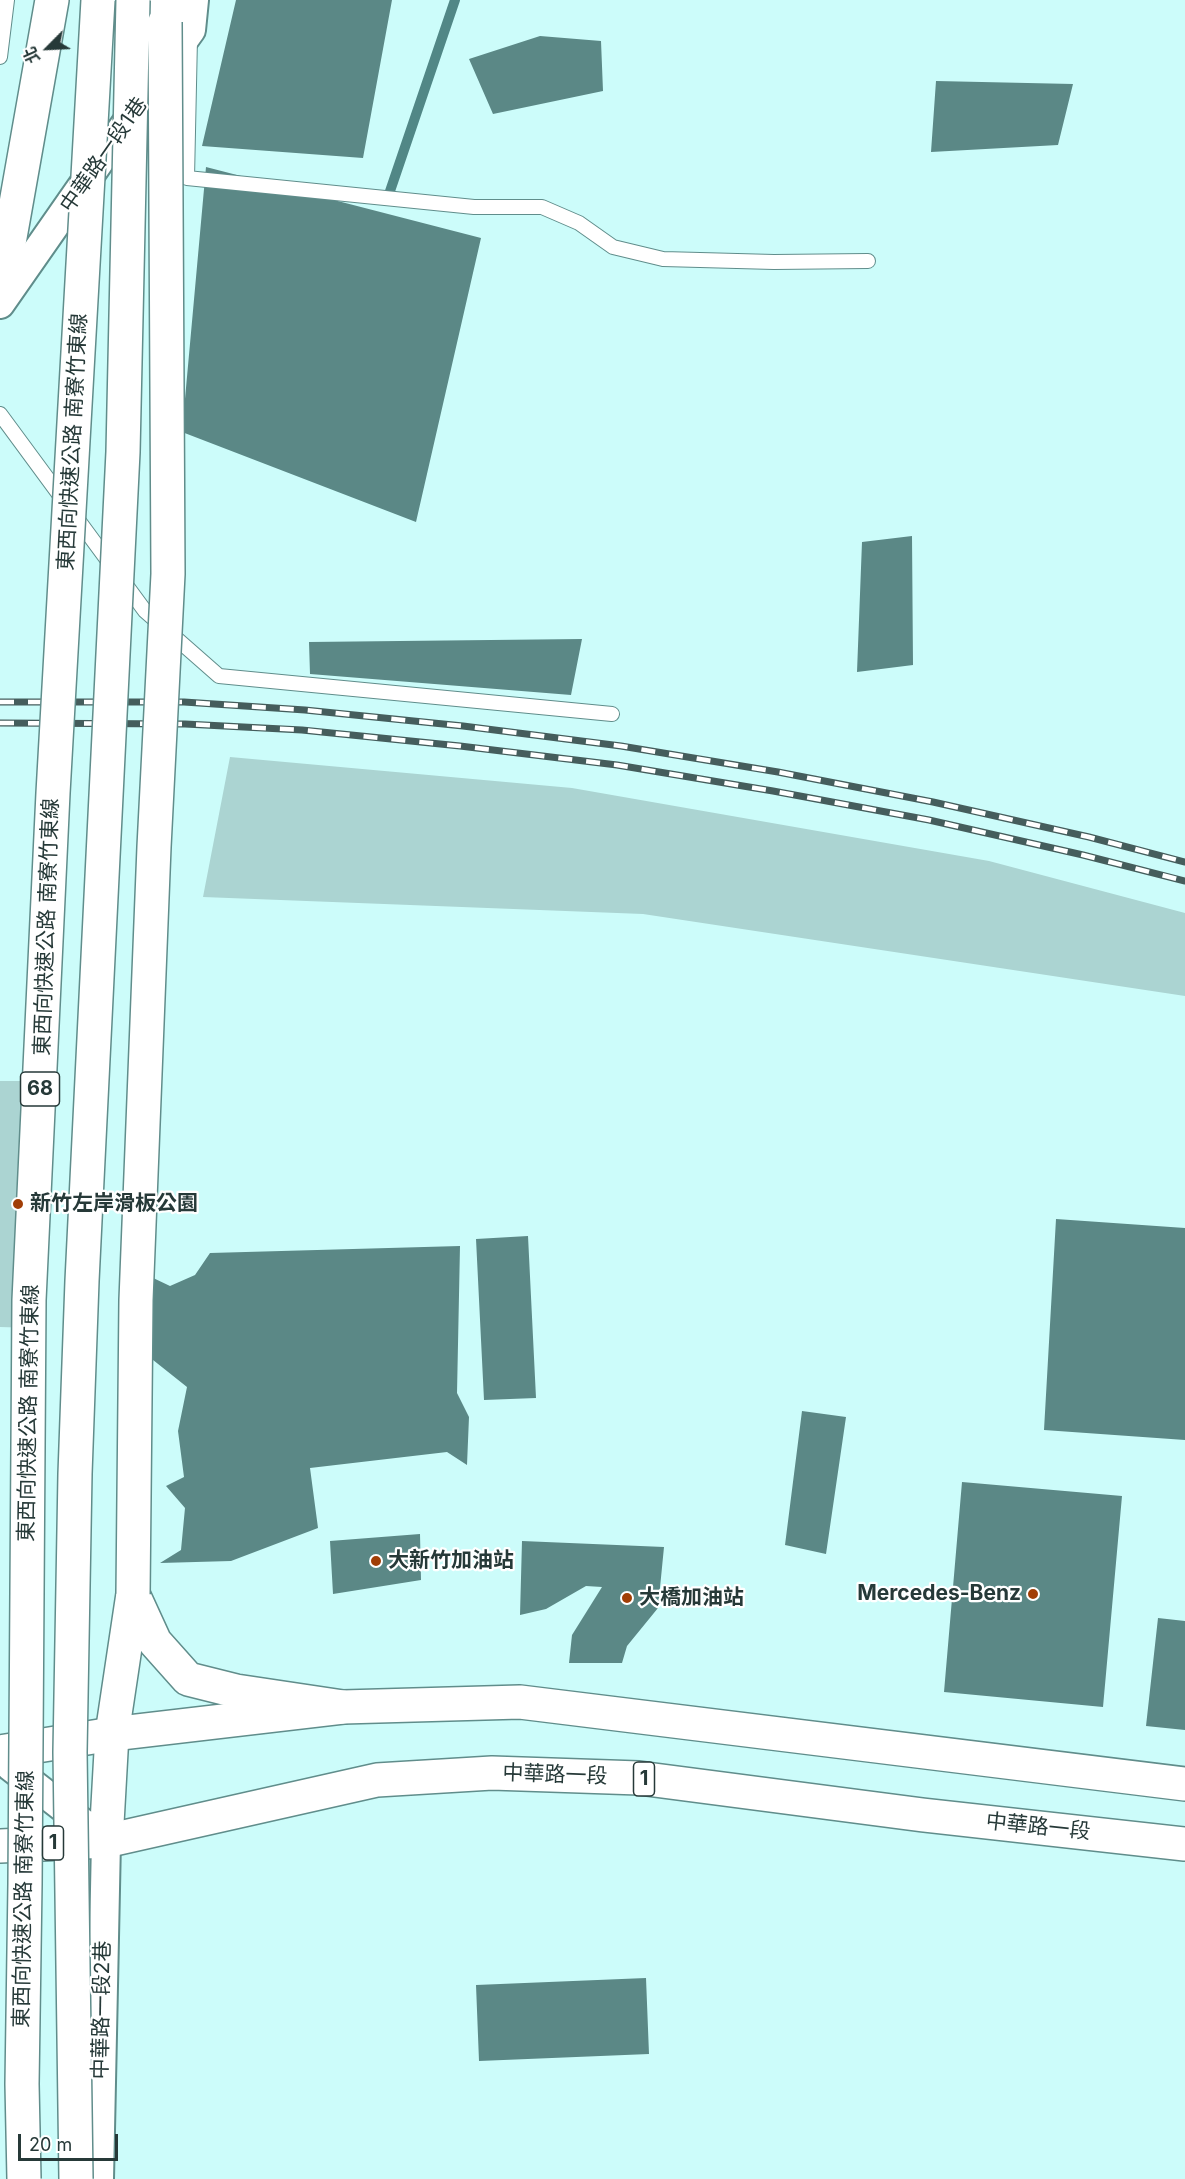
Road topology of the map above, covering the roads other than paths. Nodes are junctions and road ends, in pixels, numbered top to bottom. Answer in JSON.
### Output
{"nodes":[{"id":1,"x":7,"y":0,"type":"edge"},
{"id":2,"x":52,"y":0,"type":"edge"},
{"id":3,"x":98,"y":0,"type":"edge"},
{"id":4,"x":133,"y":0,"type":"edge"},
{"id":5,"x":166,"y":0,"type":"edge"},
{"id":6,"x":194,"y":0,"type":"edge"},
{"id":7,"x":191,"y":30,"type":"junction"},
{"id":8,"x":0,"y":57,"type":"edge"},
{"id":9,"x":868,"y":261,"type":"dead end"},
{"id":10,"x":0,"y":294,"type":"edge"},
{"id":11,"x":0,"y":304,"type":"edge"},
{"id":12,"x":0,"y":414,"type":"edge"},
{"id":13,"x":612,"y":714,"type":"dead end"},
{"id":14,"x":133,"y":1594,"type":"junction"},
{"id":15,"x":343,"y":1707,"type":"junction"},
{"id":16,"x":112,"y":1734,"type":"junction"},
{"id":17,"x":0,"y":1752,"type":"edge"},
{"id":18,"x":0,"y":1758,"type":"edge"},
{"id":19,"x":1185,"y":1784,"type":"edge"},
{"id":20,"x":106,"y":1841,"type":"junction"},
{"id":21,"x":1185,"y":1844,"type":"edge"},
{"id":22,"x":0,"y":1846,"type":"edge"},
{"id":23,"x":24,"y":2179,"type":"edge"},
{"id":24,"x":76,"y":2179,"type":"edge"},
{"id":25,"x":99,"y":2179,"type":"edge"}],
"edges":[{"from":1,"to":8,"type":"lane"},
{"from":2,"to":10,"type":"main road"},
{"from":3,"to":23,"type":"main road","name":"東西向快速公路 南寮竹東線","number":"68","bridge":true},
{"from":4,"to":24,"type":"main road","name":"東西向快速公路 南寮竹東線","number":"68","bridge":true},
{"from":5,"to":14,"type":"main road","bridge":true},
{"from":6,"to":7,"type":"street","name":"中華路一段1巷"},
{"from":7,"to":9,"type":"lane"},
{"from":7,"to":11,"type":"street","name":"中華路一段1巷"},
{"from":12,"to":13,"type":"lane"},
{"from":14,"to":15,"type":"main road"},
{"from":14,"to":16,"type":"main road"},
{"from":15,"to":16,"type":"main road"},
{"from":15,"to":19,"type":"main road"},
{"from":16,"to":17,"type":"main road"},
{"from":16,"to":20,"type":"main road"},
{"from":18,"to":20,"type":"street"},
{"from":20,"to":21,"type":"main road","name":"中華路一段","number":"1"},
{"from":20,"to":22,"type":"main road","name":"中華路一段","number":"1"},
{"from":20,"to":25,"type":"street","name":"中華路一段2巷"}]}
